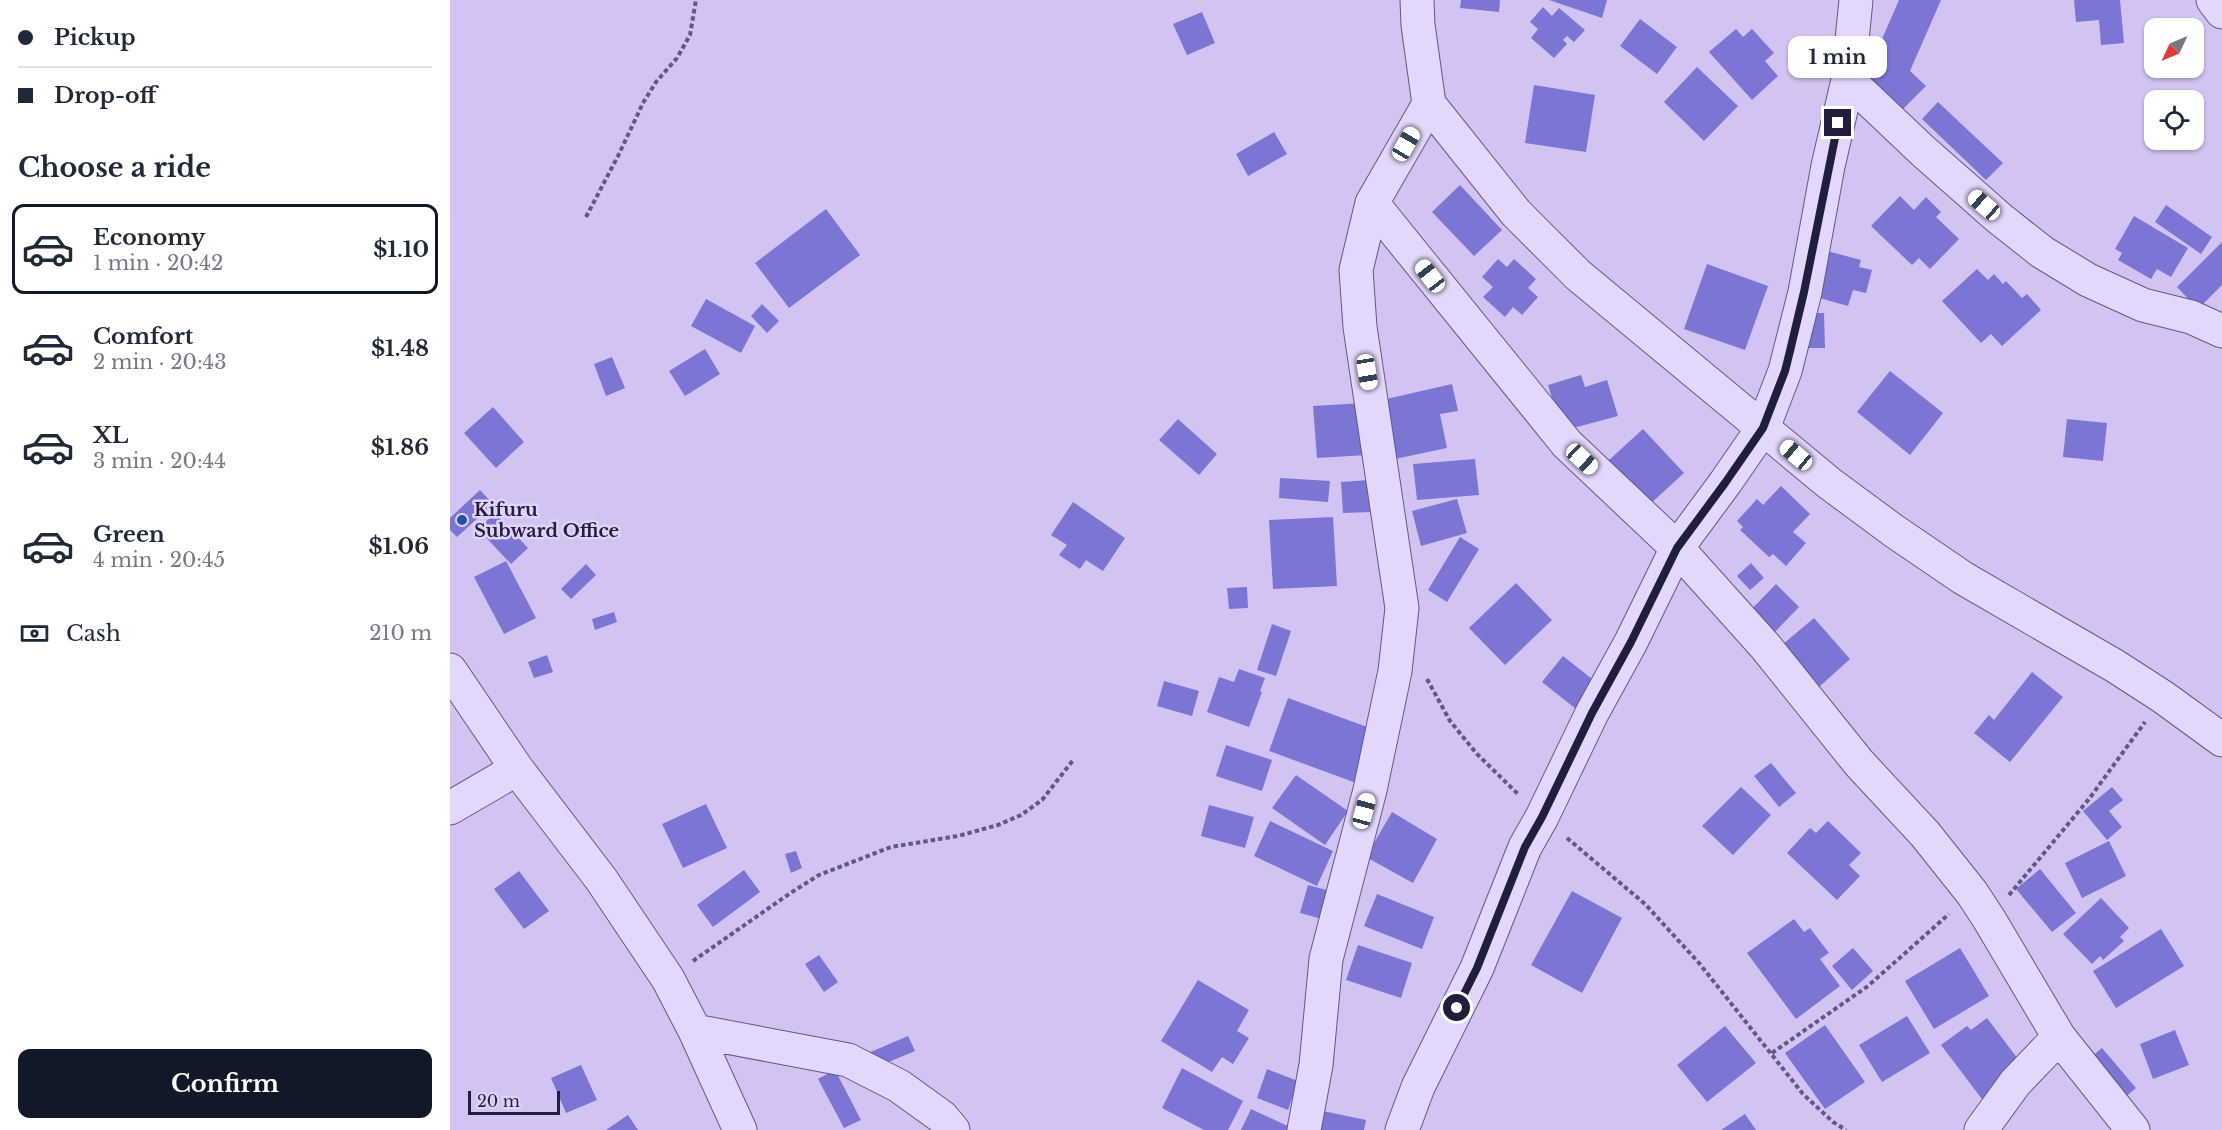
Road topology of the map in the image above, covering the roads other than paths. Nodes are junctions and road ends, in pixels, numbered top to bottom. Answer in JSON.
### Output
{"nodes":[{"id":1,"x":1417,"y":0,"type":"edge"},
{"id":2,"x":1856,"y":0,"type":"edge"},
{"id":3,"x":2214,"y":0,"type":"edge"},
{"id":4,"x":2222,"y":12,"type":"edge"},
{"id":5,"x":1848,"y":80,"type":"junction"},
{"id":6,"x":1429,"y":104,"type":"junction"},
{"id":7,"x":1372,"y":203,"type":"junction"},
{"id":8,"x":2222,"y":331,"type":"edge"},
{"id":9,"x":1763,"y":428,"type":"junction"},
{"id":10,"x":1677,"y":548,"type":"junction"},
{"id":11,"x":450,"y":670,"type":"edge"},
{"id":12,"x":2222,"y":740,"type":"edge"},
{"id":13,"x":517,"y":769,"type":"junction"},
{"id":14,"x":450,"y":808,"type":"edge"},
{"id":15,"x":695,"y":1031,"type":"junction"},
{"id":16,"x":2059,"y":1037,"type":"junction"},
{"id":17,"x":740,"y":1130,"type":"edge"},
{"id":18,"x":953,"y":1130,"type":"edge"},
{"id":19,"x":1304,"y":1130,"type":"edge"},
{"id":20,"x":1402,"y":1130,"type":"edge"},
{"id":21,"x":1981,"y":1130,"type":"edge"},
{"id":22,"x":2133,"y":1130,"type":"edge"}],
"edges":[{"from":1,"to":6,"type":"street"},
{"from":2,"to":5,"type":"street"},
{"from":3,"to":4,"type":"street"},
{"from":5,"to":8,"type":"street"},
{"from":5,"to":9,"type":"street"},
{"from":6,"to":7,"type":"street"},
{"from":6,"to":9,"type":"street"},
{"from":7,"to":10,"type":"street"},
{"from":7,"to":19,"type":"street"},
{"from":9,"to":10,"type":"street"},
{"from":9,"to":12,"type":"street"},
{"from":10,"to":16,"type":"street"},
{"from":10,"to":20,"type":"street"},
{"from":11,"to":13,"type":"street"},
{"from":13,"to":14,"type":"street"},
{"from":13,"to":15,"type":"street"},
{"from":15,"to":17,"type":"street"},
{"from":15,"to":18,"type":"street"},
{"from":16,"to":21,"type":"street"},
{"from":16,"to":22,"type":"street"}]}
